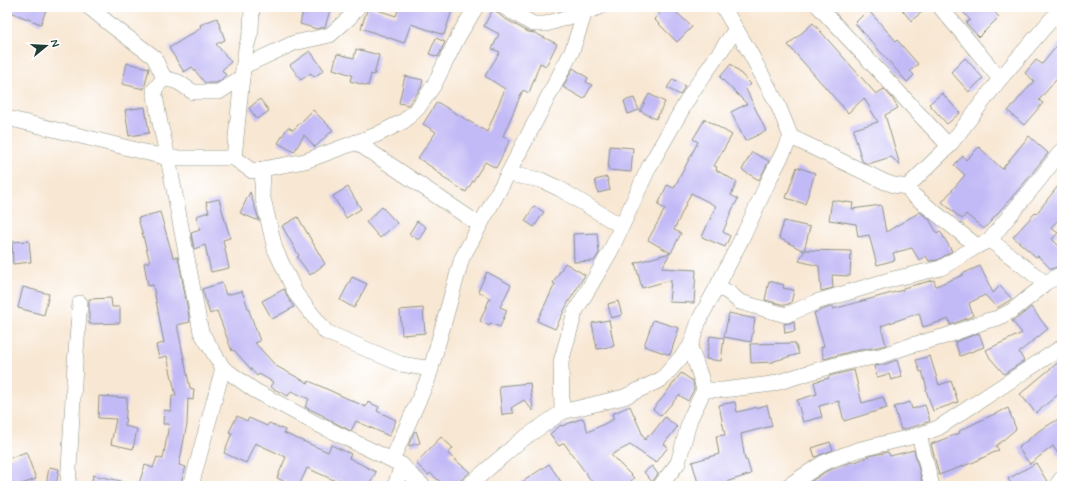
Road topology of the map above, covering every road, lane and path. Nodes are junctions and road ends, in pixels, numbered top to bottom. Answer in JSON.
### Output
{"nodes":[{"id":1,"x":89,"y":7,"type":"edge"},
{"id":2,"x":252,"y":7,"type":"edge"},
{"id":3,"x":358,"y":7,"type":"edge"},
{"id":4,"x":476,"y":7,"type":"edge"},
{"id":5,"x":504,"y":7,"type":"edge"},
{"id":6,"x":600,"y":7,"type":"edge"},
{"id":7,"x":723,"y":7,"type":"edge"},
{"id":8,"x":819,"y":7,"type":"edge"},
{"id":9,"x":940,"y":7,"type":"edge"},
{"id":10,"x":1062,"y":7,"type":"edge"},
{"id":11,"x":585,"y":12,"type":"junction"},
{"id":12,"x":736,"y":29,"type":"junction"},
{"id":13,"x":243,"y":71,"type":"junction"},
{"id":14,"x":164,"y":78,"type":"junction"},
{"id":15,"x":1000,"y":79,"type":"junction"},
{"id":16,"x":7,"y":118,"type":"edge"},
{"id":17,"x":791,"y":137,"type":"junction"},
{"id":18,"x":356,"y":142,"type":"junction"},
{"id":19,"x":949,"y":146,"type":"junction"},
{"id":20,"x":1062,"y":150,"type":"edge"},
{"id":21,"x":168,"y":158,"type":"junction"},
{"id":22,"x":234,"y":158,"type":"junction"},
{"id":23,"x":263,"y":169,"type":"junction"},
{"id":24,"x":508,"y":174,"type":"junction"},
{"id":25,"x":907,"y":187,"type":"junction"},
{"id":26,"x":480,"y":225,"type":"junction"},
{"id":27,"x":621,"y":226,"type":"junction"},
{"id":28,"x":984,"y":243,"type":"junction"},
{"id":29,"x":1062,"y":275,"type":"edge"},
{"id":30,"x":1045,"y":283,"type":"junction"},
{"id":31,"x":717,"y":287,"type":"junction"},
{"id":32,"x":80,"y":302,"type":"dead end"},
{"id":33,"x":690,"y":346,"type":"junction"},
{"id":34,"x":1062,"y":347,"type":"edge"},
{"id":35,"x":223,"y":368,"type":"junction"},
{"id":36,"x":431,"y":369,"type":"junction"},
{"id":37,"x":704,"y":390,"type":"junction"},
{"id":38,"x":562,"y":412,"type":"junction"},
{"id":39,"x":919,"y":435,"type":"junction"},
{"id":40,"x":397,"y":463,"type":"junction"},
{"id":41,"x":1062,"y":478,"type":"edge"},
{"id":42,"x":68,"y":486,"type":"edge"},
{"id":43,"x":191,"y":486,"type":"edge"},
{"id":44,"x":395,"y":486,"type":"edge"},
{"id":45,"x":424,"y":486,"type":"edge"},
{"id":46,"x":468,"y":486,"type":"edge"},
{"id":47,"x":660,"y":486,"type":"edge"},
{"id":48,"x":788,"y":486,"type":"edge"},
{"id":49,"x":932,"y":486,"type":"edge"},
{"id":50,"x":1056,"y":486,"type":"edge"}],
"edges":[{"from":1,"to":14,"type":"street"},
{"from":2,"to":13,"type":"street"},
{"from":3,"to":13,"type":"street"},
{"from":4,"to":18,"type":"street"},
{"from":5,"to":11,"type":"street"},
{"from":6,"to":11,"type":"street"},
{"from":7,"to":12,"type":"street"},
{"from":8,"to":19,"type":"street"},
{"from":9,"to":15,"type":"street"},
{"from":10,"to":15,"type":"street"},
{"from":11,"to":24,"type":"street"},
{"from":12,"to":17,"type":"street"},
{"from":12,"to":27,"type":"street"},
{"from":13,"to":14,"type":"street"},
{"from":13,"to":22,"type":"street"},
{"from":14,"to":21,"type":"street"},
{"from":15,"to":19,"type":"street"},
{"from":16,"to":21,"type":"street"},
{"from":17,"to":25,"type":"street"},
{"from":17,"to":31,"type":"street"},
{"from":18,"to":23,"type":"street"},
{"from":18,"to":26,"type":"street"},
{"from":19,"to":25,"type":"street"},
{"from":20,"to":28,"type":"street"},
{"from":21,"to":22,"type":"street"},
{"from":21,"to":35,"type":"street"},
{"from":22,"to":23,"type":"street"},
{"from":23,"to":36,"type":"street"},
{"from":24,"to":26,"type":"street"},
{"from":24,"to":27,"type":"street"},
{"from":25,"to":28,"type":"street"},
{"from":26,"to":36,"type":"street"},
{"from":27,"to":38,"type":"street"},
{"from":28,"to":30,"type":"street"},
{"from":28,"to":31,"type":"street"},
{"from":29,"to":30,"type":"street"},
{"from":30,"to":37,"type":"street"},
{"from":31,"to":33,"type":"street"},
{"from":32,"to":42,"type":"street"},
{"from":33,"to":37,"type":"street"},
{"from":33,"to":38,"type":"street"},
{"from":34,"to":39,"type":"street"},
{"from":35,"to":40,"type":"street"},
{"from":35,"to":43,"type":"street"},
{"from":36,"to":40,"type":"street"},
{"from":37,"to":47,"type":"street"},
{"from":38,"to":46,"type":"street"},
{"from":39,"to":48,"type":"street"},
{"from":39,"to":49,"type":"street"},
{"from":40,"to":44,"type":"street"},
{"from":40,"to":45,"type":"street"},
{"from":41,"to":50,"type":"street"}]}
